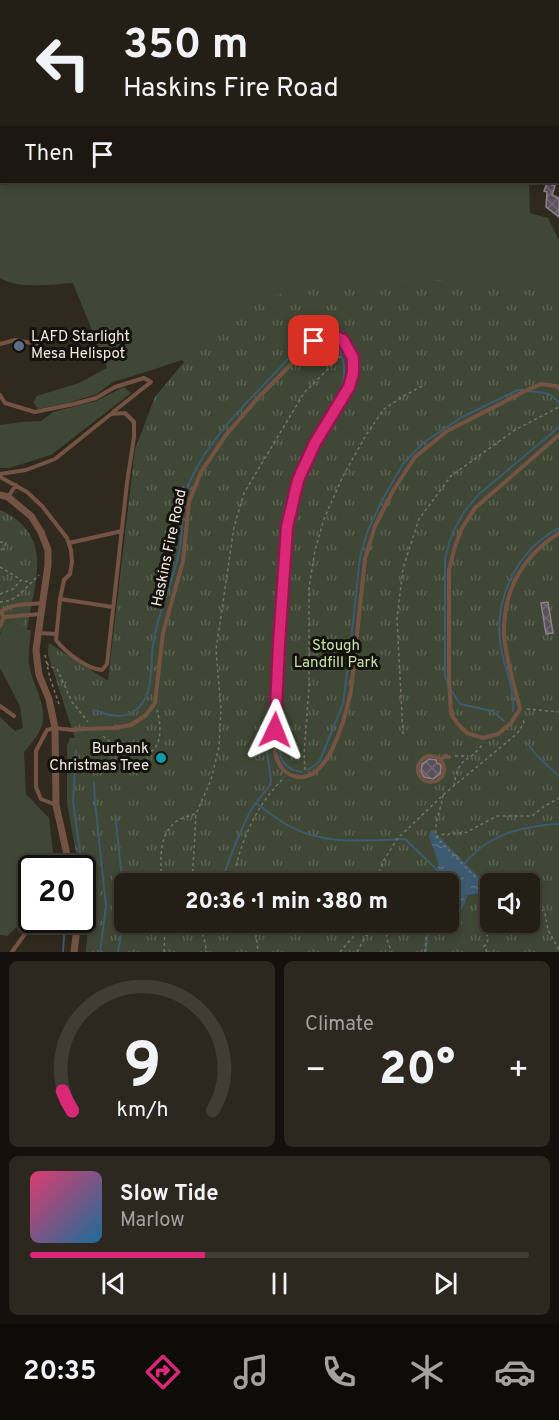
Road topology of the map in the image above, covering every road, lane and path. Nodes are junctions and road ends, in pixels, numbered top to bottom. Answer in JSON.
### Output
{"nodes":[{"id":1,"x":0,"y":344,"type":"edge"},
{"id":2,"x":38,"y":344,"type":"dead end"},
{"id":3,"x":348,"y":349,"type":"junction"},
{"id":4,"x":422,"y":386,"type":"dead end"},
{"id":5,"x":559,"y":388,"type":"edge"},
{"id":6,"x":0,"y":395,"type":"edge"},
{"id":7,"x":559,"y":407,"type":"edge"},
{"id":8,"x":111,"y":414,"type":"junction"},
{"id":9,"x":559,"y":435,"type":"edge"},
{"id":10,"x":0,"y":476,"type":"edge"},
{"id":11,"x":16,"y":485,"type":"junction"},
{"id":12,"x":0,"y":495,"type":"edge"},
{"id":13,"x":8,"y":497,"type":"junction"},
{"id":14,"x":122,"y":531,"type":"junction"},
{"id":15,"x":559,"y":533,"type":"edge"},
{"id":16,"x":0,"y":542,"type":"edge"},
{"id":17,"x":69,"y":543,"type":"junction"},
{"id":18,"x":0,"y":550,"type":"edge"},
{"id":19,"x":0,"y":567,"type":"edge"},
{"id":20,"x":39,"y":574,"type":"dead end"},
{"id":21,"x":21,"y":580,"type":"junction"},
{"id":22,"x":30,"y":582,"type":"junction"},
{"id":23,"x":0,"y":594,"type":"edge"},
{"id":24,"x":60,"y":599,"type":"junction"},
{"id":25,"x":0,"y":602,"type":"edge"},
{"id":26,"x":42,"y":603,"type":"junction"},
{"id":27,"x":113,"y":607,"type":"junction"},
{"id":28,"x":2,"y":608,"type":"edge"},
{"id":29,"x":41,"y":614,"type":"junction"},
{"id":30,"x":4,"y":617,"type":"junction"},
{"id":31,"x":0,"y":626,"type":"edge"},
{"id":32,"x":38,"y":633,"type":"junction"},
{"id":33,"x":56,"y":634,"type":"junction"},
{"id":34,"x":45,"y":655,"type":"dead end"},
{"id":35,"x":46,"y":663,"type":"junction"},
{"id":36,"x":60,"y":675,"type":"dead end"},
{"id":37,"x":0,"y":706,"type":"edge"},
{"id":38,"x":60,"y":707,"type":"dead end"},
{"id":39,"x":520,"y":708,"type":"junction"},
{"id":40,"x":559,"y":712,"type":"edge"},
{"id":41,"x":14,"y":716,"type":"dead end"},
{"id":42,"x":55,"y":728,"type":"junction"},
{"id":43,"x":403,"y":734,"type":"dead end"},
{"id":44,"x":483,"y":738,"type":"junction"},
{"id":45,"x":469,"y":756,"type":"junction"},
{"id":46,"x":449,"y":757,"type":"joint"},
{"id":47,"x":440,"y":760,"type":"junction"},
{"id":48,"x":288,"y":774,"type":"junction"},
{"id":49,"x":305,"y":777,"type":"junction"},
{"id":50,"x":454,"y":786,"type":"junction"},
{"id":51,"x":443,"y":795,"type":"junction"},
{"id":52,"x":559,"y":798,"type":"edge"},
{"id":53,"x":56,"y":805,"type":"junction"},
{"id":54,"x":196,"y":814,"type":"junction"},
{"id":55,"x":436,"y":837,"type":"junction"},
{"id":56,"x":67,"y":855,"type":"edge"},
{"id":57,"x":236,"y":866,"type":"dead end"},
{"id":58,"x":161,"y":873,"type":"edge"},
{"id":59,"x":193,"y":873,"type":"edge"},
{"id":60,"x":379,"y":873,"type":"edge"},
{"id":61,"x":480,"y":882,"type":"edge"},
{"id":62,"x":540,"y":908,"type":"edge"},
{"id":63,"x":26,"y":933,"type":"edge"},
{"id":64,"x":76,"y":933,"type":"edge"},
{"id":65,"x":164,"y":933,"type":"edge"},
{"id":66,"x":203,"y":933,"type":"edge"},
{"id":67,"x":256,"y":933,"type":"edge"},
{"id":68,"x":356,"y":933,"type":"edge"},
{"id":69,"x":367,"y":933,"type":"edge"},
{"id":70,"x":386,"y":933,"type":"edge"},
{"id":71,"x":427,"y":933,"type":"edge"},
{"id":72,"x":486,"y":933,"type":"edge"},
{"id":73,"x":559,"y":950,"type":"edge"},
{"id":74,"x":12,"y":952,"type":"edge"},
{"id":75,"x":74,"y":952,"type":"edge"},
{"id":76,"x":164,"y":952,"type":"edge"},
{"id":77,"x":207,"y":952,"type":"edge"},
{"id":78,"x":258,"y":952,"type":"edge"},
{"id":79,"x":340,"y":952,"type":"edge"},
{"id":80,"x":357,"y":952,"type":"edge"},
{"id":81,"x":392,"y":952,"type":"edge"},
{"id":82,"x":425,"y":952,"type":"edge"},
{"id":83,"x":487,"y":952,"type":"edge"}],
"edges":[{"from":1,"to":2,"type":"lane"},
{"from":3,"to":42,"type":"lane","name":"Haskins Fire Road"},
{"from":3,"to":48,"type":"lane"},
{"from":3,"to":54,"type":"path"},
{"from":4,"to":49,"type":"path"},
{"from":5,"to":49,"type":"lane"},
{"from":6,"to":8,"type":"lane"},
{"from":7,"to":43,"type":"path"},
{"from":8,"to":10,"type":"lane"},
{"from":8,"to":14,"type":"lane"},
{"from":9,"to":44,"type":"lane"},
{"from":10,"to":11,"type":"lane"},
{"from":11,"to":13,"type":"lane"},
{"from":11,"to":17,"type":"lane"},
{"from":12,"to":13,"type":"street"},
{"from":13,"to":26,"type":"street"},
{"from":14,"to":17,"type":"lane"},
{"from":14,"to":27,"type":"lane"},
{"from":15,"to":39,"type":"lane"},
{"from":16,"to":18,"type":"path"},
{"from":17,"to":24,"type":"lane"},
{"from":19,"to":21,"type":"path"},
{"from":20,"to":22,"type":"path"},
{"from":21,"to":22,"type":"path"},
{"from":21,"to":23,"type":"path"},
{"from":22,"to":25,"type":"path"},
{"from":24,"to":27,"type":"lane"},
{"from":24,"to":33,"type":"lane"},
{"from":26,"to":28,"type":"lane"},
{"from":26,"to":29,"type":"street"},
{"from":27,"to":33,"type":"lane"},
{"from":28,"to":30,"type":"lane"},
{"from":29,"to":30,"type":"lane"},
{"from":29,"to":32,"type":"street"},
{"from":30,"to":31,"type":"lane"},
{"from":32,"to":33,"type":"lane"},
{"from":32,"to":42,"type":"street"},
{"from":34,"to":35,"type":"path"},
{"from":35,"to":36,"type":"path"},
{"from":35,"to":38,"type":"path"},
{"from":37,"to":41,"type":"lane"},
{"from":39,"to":40,"type":"path"},
{"from":39,"to":44,"type":"lane"},
{"from":39,"to":50,"type":"path"},
{"from":42,"to":53,"type":"street"},
{"from":42,"to":53,"type":"lane"},
{"from":44,"to":45,"type":"path"},
{"from":45,"to":46,"type":"path"},
{"from":45,"to":50,"type":"path"},
{"from":46,"to":47,"type":"lane"},
{"from":47,"to":47,"type":"lane"},
{"from":48,"to":49,"type":"lane"},
{"from":48,"to":57,"type":"path"},
{"from":50,"to":51,"type":"path"},
{"from":51,"to":55,"type":"path"},
{"from":51,"to":60,"type":"path"},
{"from":52,"to":55,"type":"path"},
{"from":53,"to":56,"type":"street"},
{"from":54,"to":58,"type":"path"},
{"from":54,"to":59,"type":"path"},
{"from":55,"to":61,"type":"path"},
{"from":62,"to":73,"type":"path"},
{"from":63,"to":74,"type":"lane"},
{"from":64,"to":75,"type":"street"},
{"from":65,"to":76,"type":"path"},
{"from":66,"to":77,"type":"path"},
{"from":67,"to":78,"type":"path"},
{"from":68,"to":79,"type":"path"},
{"from":69,"to":80,"type":"path"},
{"from":70,"to":81,"type":"path"},
{"from":71,"to":82,"type":"path"},
{"from":72,"to":83,"type":"path"}]}
